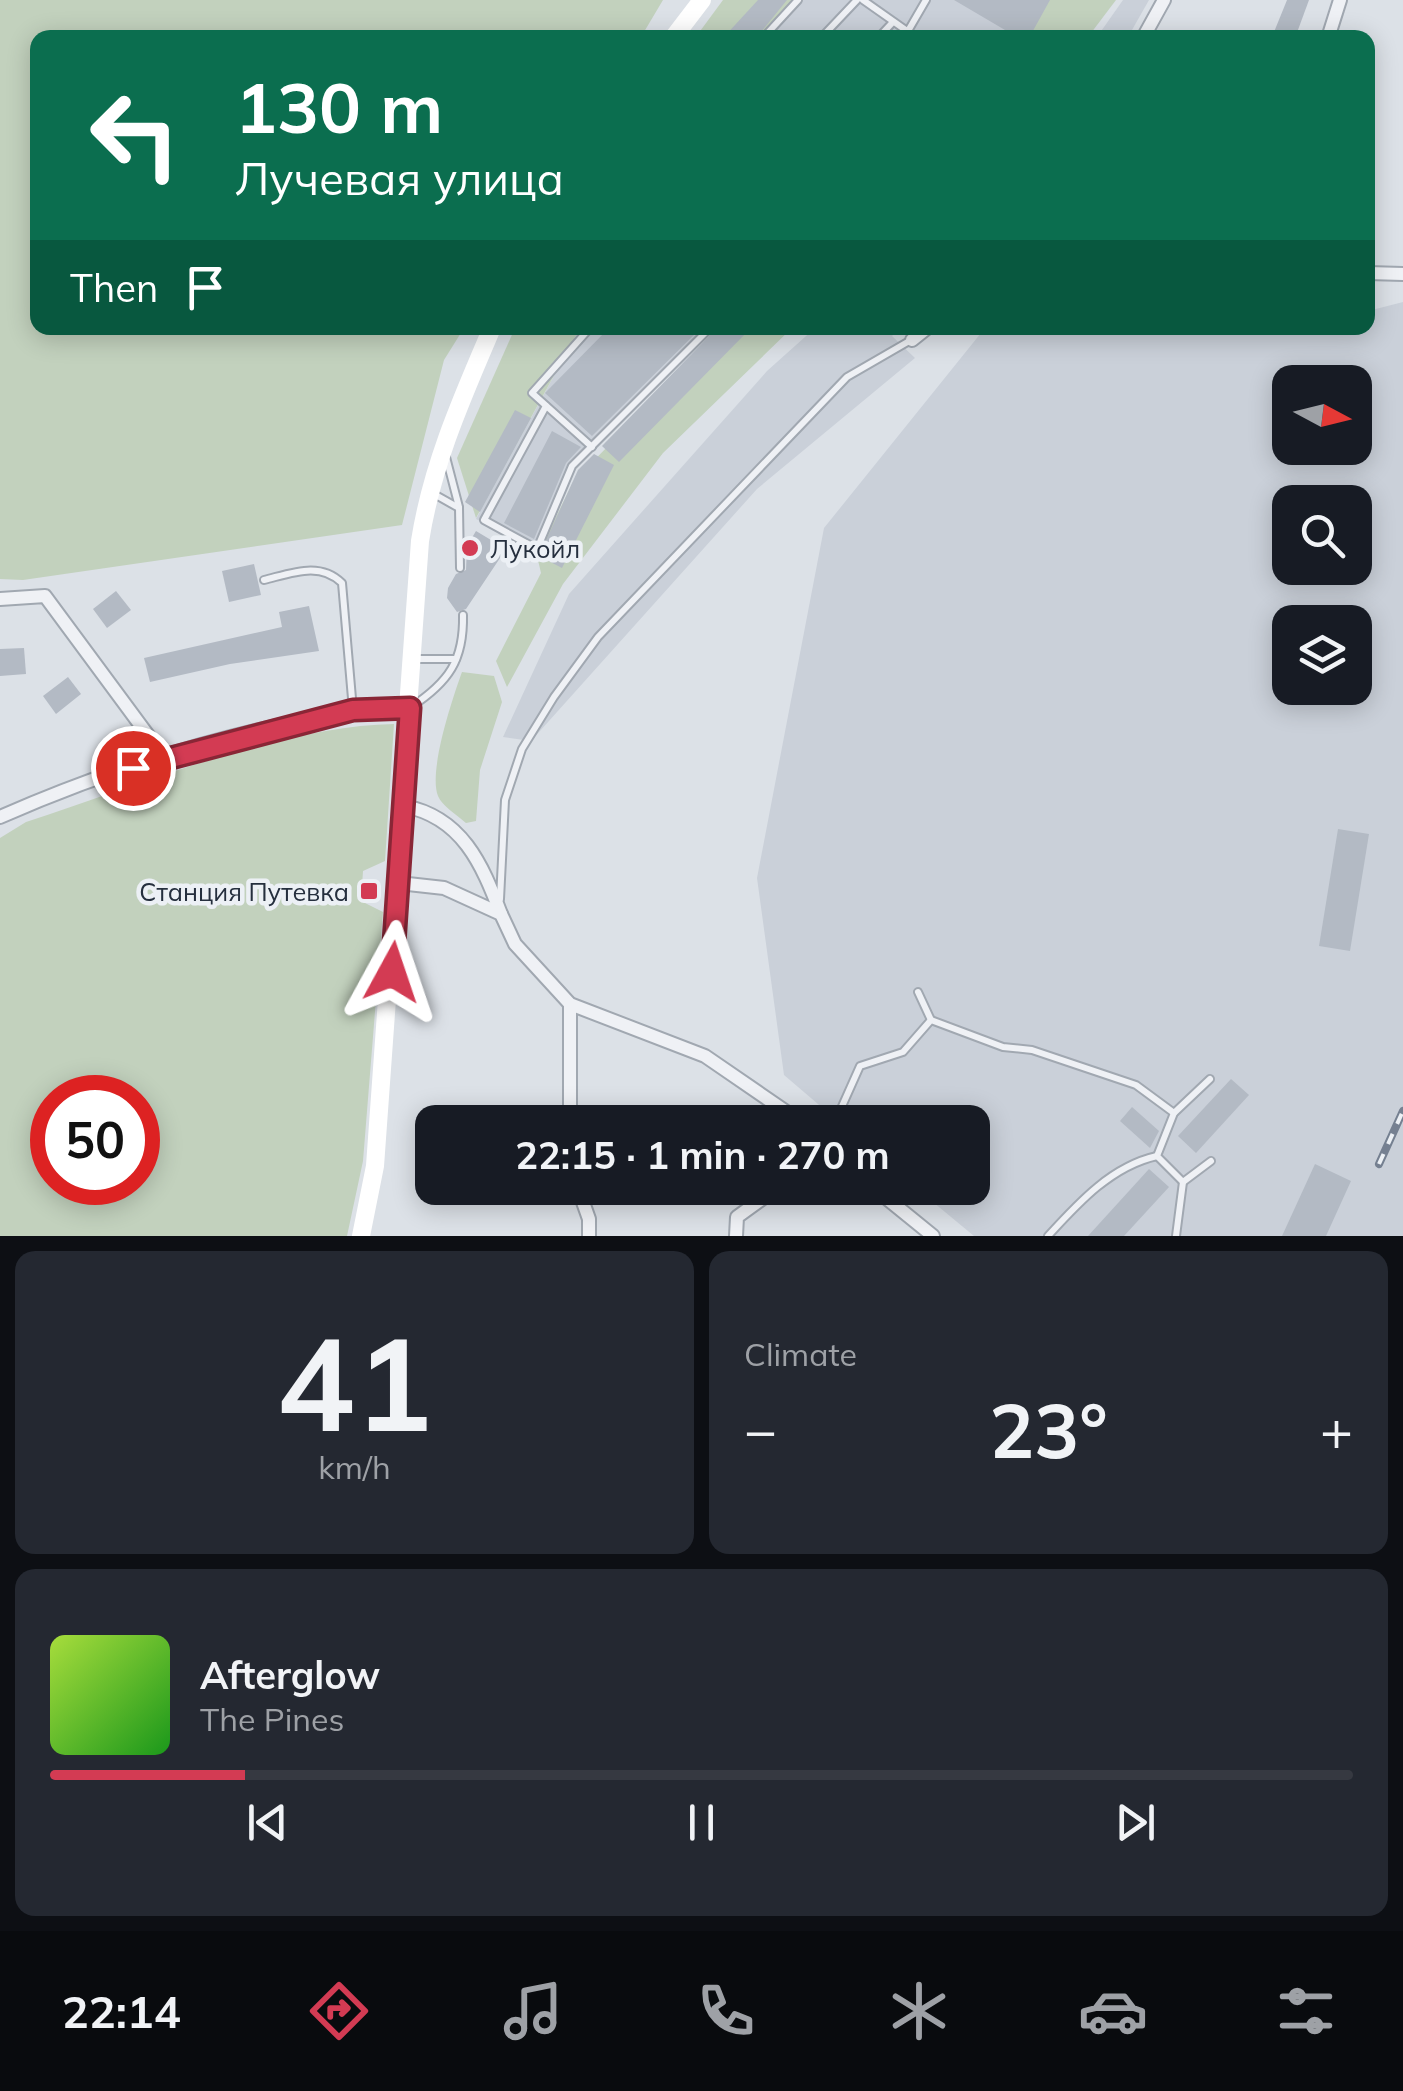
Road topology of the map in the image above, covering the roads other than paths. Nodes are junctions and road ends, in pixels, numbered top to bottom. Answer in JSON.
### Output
{"nodes":[{"id":1,"x":702,"y":0,"type":"edge"},
{"id":2,"x":798,"y":0,"type":"edge"},
{"id":3,"x":860,"y":0,"type":"edge"},
{"id":4,"x":926,"y":0,"type":"edge"},
{"id":5,"x":1164,"y":0,"type":"edge"},
{"id":6,"x":1340,"y":0,"type":"edge"},
{"id":7,"x":893,"y":22,"type":"junction"},
{"id":8,"x":679,"y":30,"type":"edge"},
{"id":9,"x":770,"y":30,"type":"edge"},
{"id":10,"x":829,"y":30,"type":"edge"},
{"id":11,"x":886,"y":30,"type":"edge"},
{"id":12,"x":906,"y":30,"type":"edge"},
{"id":13,"x":909,"y":30,"type":"edge"},
{"id":14,"x":1147,"y":30,"type":"edge"},
{"id":15,"x":1331,"y":30,"type":"edge"},
{"id":16,"x":1375,"y":272,"type":"edge"},
{"id":17,"x":1403,"y":274,"type":"edge"},
{"id":18,"x":489,"y":335,"type":"edge"},
{"id":19,"x":584,"y":335,"type":"edge"},
{"id":20,"x":703,"y":335,"type":"edge"},
{"id":21,"x":918,"y":335,"type":"edge"},
{"id":22,"x":912,"y":340,"type":"joint"},
{"id":23,"x":546,"y":406,"type":"junction"},
{"id":24,"x":442,"y":446,"type":"junction"},
{"id":25,"x":592,"y":447,"type":"junction"},
{"id":26,"x":428,"y":490,"type":"junction"},
{"id":27,"x":460,"y":508,"type":"junction"},
{"id":28,"x":460,"y":568,"type":"dead end"},
{"id":29,"x":264,"y":580,"type":"dead end"},
{"id":30,"x":0,"y":599,"type":"edge"},
{"id":31,"x":462,"y":615,"type":"dead end"},
{"id":32,"x":413,"y":659,"type":"junction"},
{"id":33,"x":456,"y":659,"type":"junction"},
{"id":34,"x":410,"y":708,"type":"junction"},
{"id":35,"x":353,"y":710,"type":"junction"},
{"id":36,"x":164,"y":757,"type":"junction"},
{"id":37,"x":404,"y":806,"type":"junction"},
{"id":38,"x":0,"y":817,"type":"edge"},
{"id":39,"x":399,"y":883,"type":"junction"},
{"id":40,"x":501,"y":914,"type":"junction"},
{"id":41,"x":918,"y":992,"type":"dead end"},
{"id":42,"x":570,"y":1004,"type":"junction"},
{"id":43,"x":931,"y":1020,"type":"junction"},
{"id":44,"x":1210,"y":1079,"type":"dead end"},
{"id":45,"x":570,"y":1105,"type":"edge"},
{"id":46,"x":777,"y":1105,"type":"edge"},
{"id":47,"x":842,"y":1105,"type":"edge"},
{"id":48,"x":1174,"y":1113,"type":"junction"},
{"id":49,"x":1157,"y":1156,"type":"junction"},
{"id":50,"x":1210,"y":1161,"type":"dead end"},
{"id":51,"x":1183,"y":1182,"type":"junction"},
{"id":52,"x":584,"y":1205,"type":"edge"},
{"id":53,"x":754,"y":1205,"type":"edge"},
{"id":54,"x":895,"y":1205,"type":"edge"},
{"id":55,"x":361,"y":1236,"type":"edge"},
{"id":56,"x":589,"y":1236,"type":"edge"},
{"id":57,"x":736,"y":1236,"type":"edge"},
{"id":58,"x":933,"y":1236,"type":"edge"},
{"id":59,"x":1048,"y":1236,"type":"edge"},
{"id":60,"x":1176,"y":1236,"type":"edge"}],
"edges":[{"from":1,"to":8,"type":"main road"},
{"from":2,"to":9,"type":"lane"},
{"from":3,"to":7,"type":"lane"},
{"from":3,"to":10,"type":"lane"},
{"from":4,"to":13,"type":"lane"},
{"from":5,"to":14,"type":"street"},
{"from":6,"to":15,"type":"street"},
{"from":7,"to":11,"type":"lane"},
{"from":7,"to":12,"type":"lane"},
{"from":16,"to":17,"type":"street"},
{"from":18,"to":24,"type":"main road"},
{"from":19,"to":23,"type":"lane"},
{"from":20,"to":25,"type":"lane"},
{"from":21,"to":22,"type":"street"},
{"from":22,"to":40,"type":"lane"},
{"from":23,"to":25,"type":"lane"},
{"from":23,"to":25,"type":"lane"},
{"from":24,"to":26,"type":"main road"},
{"from":24,"to":27,"type":"lane"},
{"from":26,"to":27,"type":"lane"},
{"from":26,"to":32,"type":"main road"},
{"from":27,"to":28,"type":"lane"},
{"from":29,"to":35,"type":"lane"},
{"from":30,"to":36,"type":"street"},
{"from":31,"to":33,"type":"lane"},
{"from":32,"to":33,"type":"lane"},
{"from":32,"to":34,"type":"main road"},
{"from":33,"to":34,"type":"lane"},
{"from":34,"to":35,"type":"street"},
{"from":34,"to":37,"type":"main road"},
{"from":35,"to":36,"type":"street"},
{"from":36,"to":38,"type":"street"},
{"from":37,"to":39,"type":"main road"},
{"from":37,"to":40,"type":"street"},
{"from":39,"to":40,"type":"street"},
{"from":39,"to":55,"type":"main road"},
{"from":40,"to":42,"type":"street"},
{"from":41,"to":43,"type":"lane"},
{"from":42,"to":45,"type":"street"},
{"from":42,"to":46,"type":"street"},
{"from":43,"to":47,"type":"lane"},
{"from":43,"to":48,"type":"lane"},
{"from":44,"to":48,"type":"lane"},
{"from":48,"to":49,"type":"lane"},
{"from":49,"to":51,"type":"lane"},
{"from":49,"to":59,"type":"lane"},
{"from":50,"to":51,"type":"lane"},
{"from":51,"to":60,"type":"lane"},
{"from":52,"to":56,"type":"street"},
{"from":53,"to":57,"type":"street"},
{"from":54,"to":58,"type":"street"}]}
